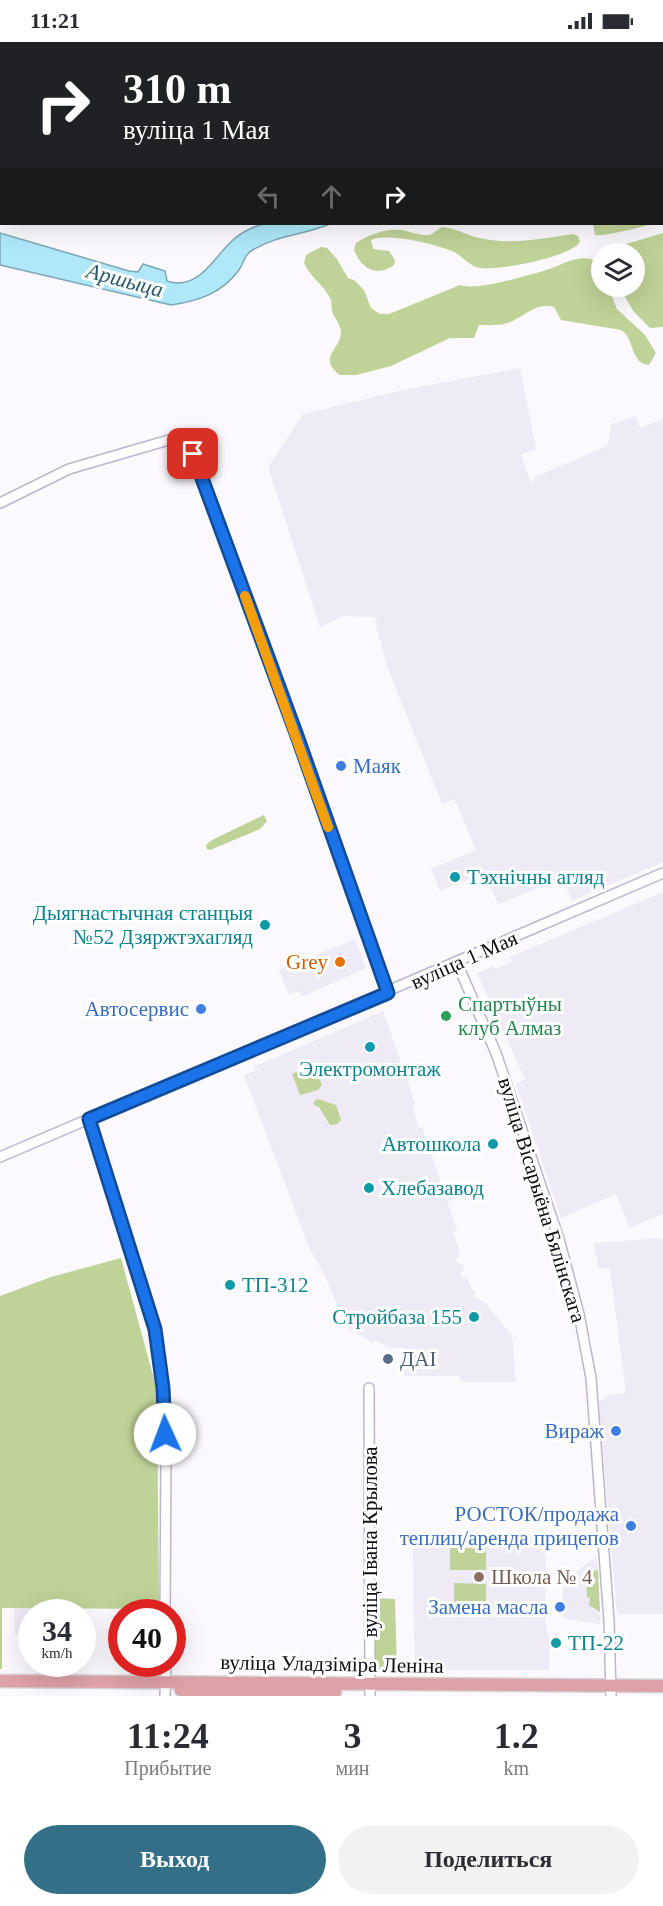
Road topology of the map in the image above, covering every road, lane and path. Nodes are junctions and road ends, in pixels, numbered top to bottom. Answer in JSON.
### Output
{"nodes":[{"id":1,"x":0,"y":502,"type":"edge"},
{"id":2,"x":663,"y":873,"type":"edge"},
{"id":3,"x":457,"y":963,"type":"junction"},
{"id":4,"x":388,"y":993,"type":"junction"},
{"id":5,"x":89,"y":1119,"type":"junction"},
{"id":6,"x":0,"y":1157,"type":"edge"},
{"id":7,"x":369,"y":1388,"type":"dead end"},
{"id":8,"x":165,"y":1599,"type":"edge"},
{"id":9,"x":0,"y":1681,"type":"edge"},
{"id":10,"x":663,"y":1686,"type":"edge"},
{"id":11,"x":0,"y":1689,"type":"edge"},
{"id":12,"x":165,"y":1689,"type":"edge"},
{"id":13,"x":370,"y":1691,"type":"edge"},
{"id":14,"x":611,"y":1692,"type":"edge"},
{"id":15,"x":663,"y":1694,"type":"edge"}],
"edges":[{"from":1,"to":4,"type":"street"},
{"from":2,"to":3,"type":"street","name":"вуліца 1 Мая"},
{"from":3,"to":4,"type":"street","name":"вуліца 1 Мая"},
{"from":3,"to":14,"type":"street","name":"вуліца Вісарыёна Бялінскага"},
{"from":4,"to":5,"type":"street","name":"вуліца 1 Мая"},
{"from":5,"to":6,"type":"street","name":"вуліца 1 Мая"},
{"from":5,"to":8,"type":"street"},
{"from":7,"to":13,"type":"street","name":"вуліца Івана Крылова"},
{"from":9,"to":12,"type":"main road","name":"вуліца Уладзіміра Леніна"},
{"from":10,"to":14,"type":"main road","name":"вуліца Уладзіміра Леніна"},
{"from":11,"to":12,"type":"main road","name":"вуліца Уладзіміра Леніна"},
{"from":12,"to":13,"type":"main road","name":"вуліца Уладзіміра Леніна"},
{"from":13,"to":14,"type":"main road","name":"вуліца Уладзіміра Леніна"},
{"from":14,"to":15,"type":"main road","name":"вуліца Уладзіміра Леніна"}]}
